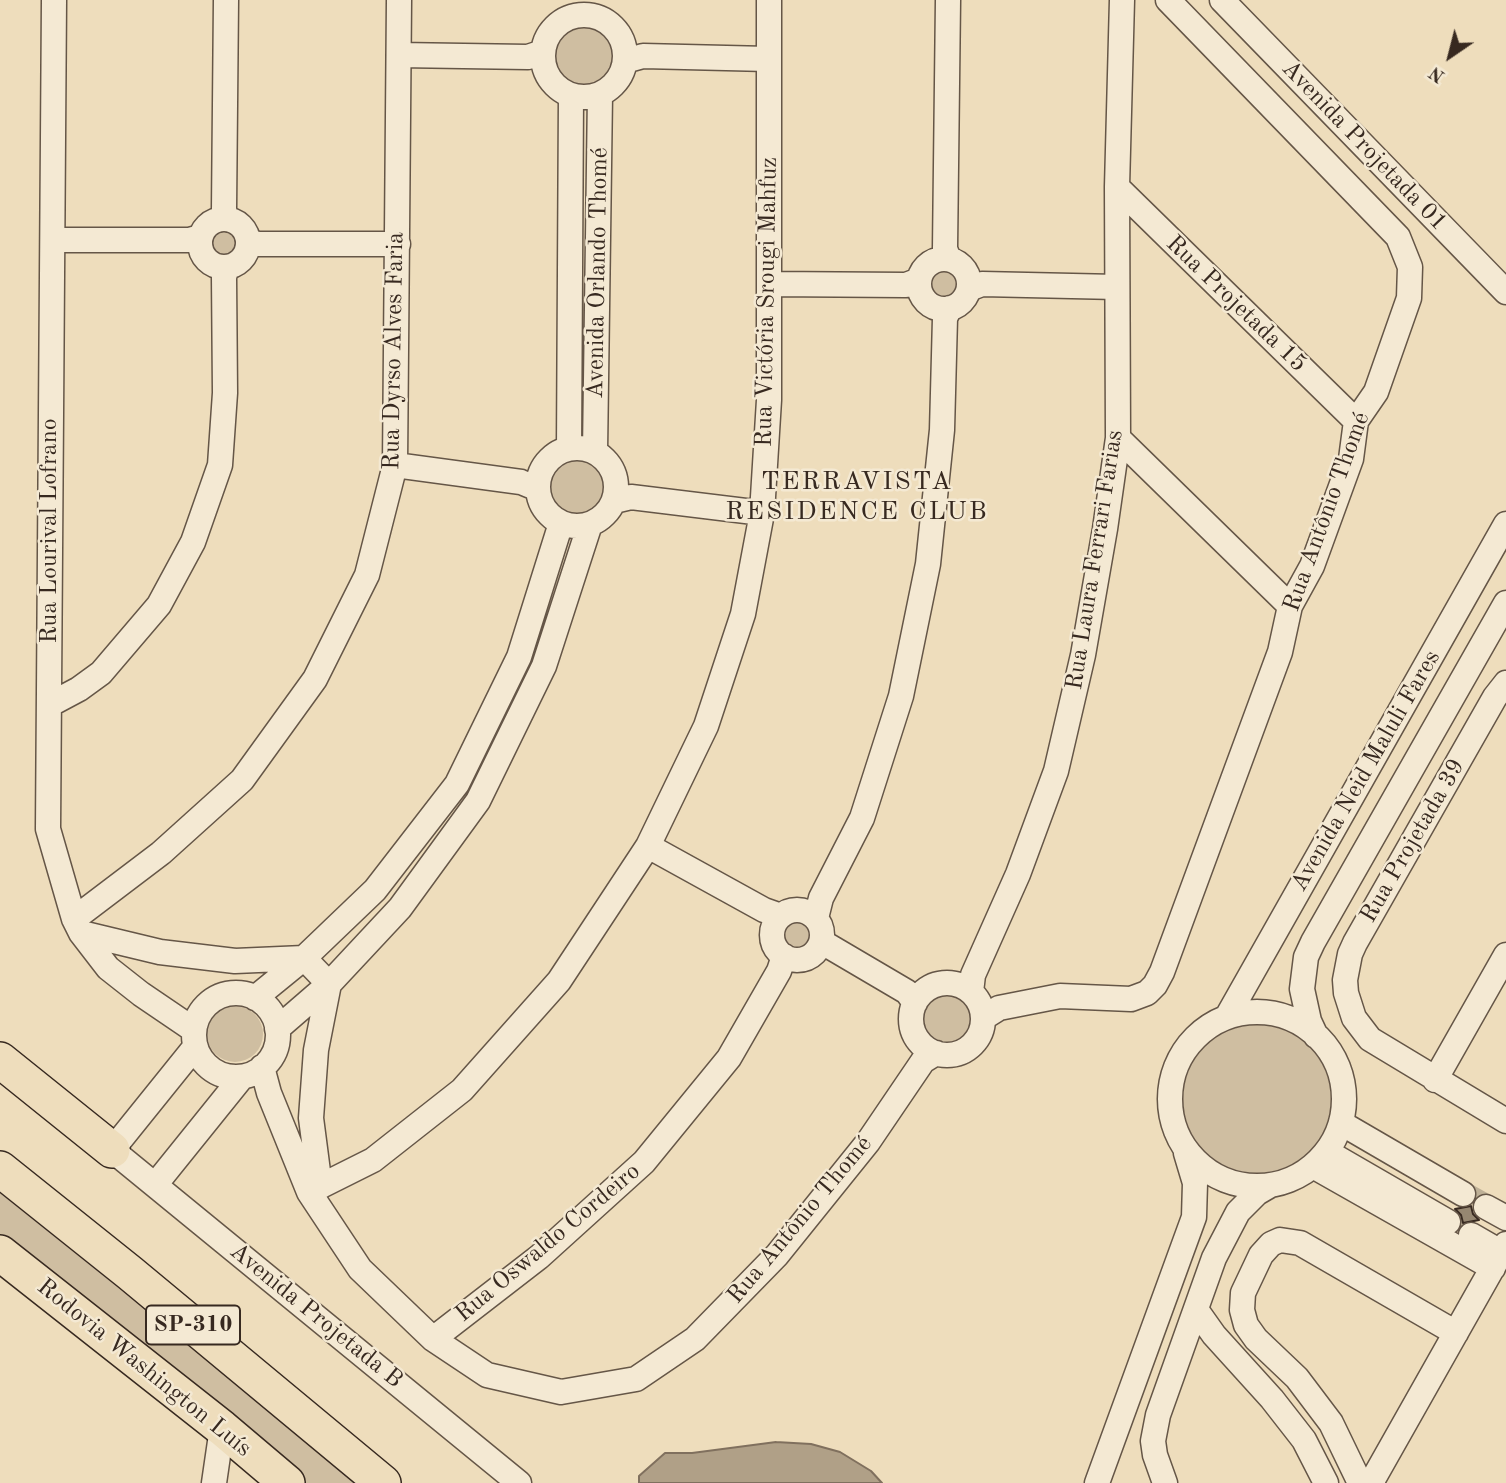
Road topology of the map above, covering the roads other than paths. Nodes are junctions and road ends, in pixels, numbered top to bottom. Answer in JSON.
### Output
{"nodes":[{"id":1,"x":54,"y":0,"type":"edge"},
{"id":2,"x":226,"y":0,"type":"edge"},
{"id":3,"x":399,"y":0,"type":"edge"},
{"id":4,"x":769,"y":0,"type":"edge"},
{"id":5,"x":948,"y":0,"type":"edge"},
{"id":6,"x":1122,"y":0,"type":"edge"},
{"id":7,"x":1168,"y":0,"type":"edge"},
{"id":8,"x":1222,"y":0,"type":"edge"},
{"id":9,"x":569,"y":9,"type":"edge"},
{"id":10,"x":604,"y":10,"type":"edge"},
{"id":11,"x":399,"y":55,"type":"junction"},
{"id":12,"x":631,"y":55,"type":"junction"},
{"id":13,"x":538,"y":58,"type":"junction"},
{"id":14,"x":768,"y":59,"type":"junction"},
{"id":15,"x":600,"y":94,"type":"junction"},
{"id":16,"x":571,"y":95,"type":"junction"},
{"id":17,"x":1117,"y":187,"type":"junction"},
{"id":18,"x":224,"y":216,"type":"junction"},
{"id":19,"x":53,"y":240,"type":"junction"},
{"id":20,"x":196,"y":240,"type":"junction"},
{"id":21,"x":251,"y":244,"type":"junction"},
{"id":22,"x":398,"y":244,"type":"junction"},
{"id":23,"x":945,"y":256,"type":"junction"},
{"id":24,"x":223,"y":270,"type":"junction"},
{"id":25,"x":769,"y":284,"type":"junction"},
{"id":26,"x":973,"y":284,"type":"junction"},
{"id":27,"x":915,"y":285,"type":"junction"},
{"id":28,"x":1117,"y":286,"type":"junction"},
{"id":29,"x":1506,"y":292,"type":"edge"},
{"id":30,"x":945,"y":312,"type":"junction"},
{"id":31,"x":1356,"y":421,"type":"junction"},
{"id":32,"x":1118,"y":438,"type":"junction"},
{"id":33,"x":569,"y":448,"type":"junction"},
{"id":34,"x":595,"y":452,"type":"junction"},
{"id":35,"x":395,"y":466,"type":"junction"},
{"id":36,"x":532,"y":483,"type":"junction"},
{"id":37,"x":621,"y":495,"type":"junction"},
{"id":38,"x":762,"y":513,"type":"junction"},
{"id":39,"x":561,"y":523,"type":"junction"},
{"id":40,"x":590,"y":524,"type":"junction"},
{"id":41,"x":1506,"y":524,"type":"edge"},
{"id":42,"x":1506,"y":603,"type":"edge"},
{"id":43,"x":1290,"y":606,"type":"junction"},
{"id":44,"x":1506,"y":635,"type":"edge"},
{"id":45,"x":1506,"y":683,"type":"edge"},
{"id":46,"x":1460,"y":684,"type":"junction"},
{"id":47,"x":49,"y":705,"type":"junction"},
{"id":48,"x":648,"y":846,"type":"junction"},
{"id":49,"x":815,"y":909,"type":"junction"},
{"id":50,"x":773,"y":917,"type":"junction"},
{"id":51,"x":77,"y":926,"type":"junction"},
{"id":52,"x":825,"y":948,"type":"junction"},
{"id":53,"x":1506,"y":955,"type":"edge"},
{"id":54,"x":304,"y":958,"type":"junction"},
{"id":55,"x":785,"y":962,"type":"junction"},
{"id":56,"x":329,"y":984,"type":"junction"},
{"id":57,"x":914,"y":997,"type":"junction"},
{"id":58,"x":977,"y":997,"type":"junction"},
{"id":59,"x":255,"y":999,"type":"junction"},
{"id":60,"x":1227,"y":1017,"type":"junction"},
{"id":61,"x":277,"y":1029,"type":"junction"},
{"id":62,"x":195,"y":1032,"type":"junction"},
{"id":63,"x":1316,"y":1036,"type":"junction"},
{"id":64,"x":928,"y":1054,"type":"junction"},
{"id":65,"x":0,"y":1060,"type":"edge"},
{"id":66,"x":252,"y":1073,"type":"junction"},
{"id":67,"x":1436,"y":1080,"type":"junction"},
{"id":68,"x":1506,"y":1121,"type":"edge"},
{"id":69,"x":1341,"y":1124,"type":"junction"},
{"id":70,"x":1185,"y":1149,"type":"junction"},
{"id":71,"x":112,"y":1150,"type":"junction"},
{"id":72,"x":1320,"y":1159,"type":"junction"},
{"id":73,"x":0,"y":1169,"type":"edge"},
{"id":74,"x":155,"y":1185,"type":"junction"},
{"id":75,"x":1269,"y":1186,"type":"junction"},
{"id":76,"x":314,"y":1189,"type":"junction"},
{"id":77,"x":1464,"y":1194,"type":"dead end"},
{"id":78,"x":1448,"y":1222,"type":"dead end"},
{"id":79,"x":1471,"y":1235,"type":"dead end"},
{"id":80,"x":0,"y":1253,"type":"edge"},
{"id":81,"x":1502,"y":1255,"type":"edge"},
{"id":82,"x":1197,"y":1311,"type":"junction"},
{"id":83,"x":1455,"y":1333,"type":"junction"},
{"id":84,"x":433,"y":1339,"type":"junction"},
{"id":85,"x":1181,"y":1352,"type":"junction"},
{"id":86,"x":1237,"y":1360,"type":"junction"},
{"id":87,"x":222,"y":1428,"type":"junction"},
{"id":88,"x":214,"y":1483,"type":"edge"},
{"id":89,"x":287,"y":1483,"type":"edge"},
{"id":90,"x":383,"y":1483,"type":"edge"},
{"id":91,"x":519,"y":1483,"type":"edge"},
{"id":92,"x":1097,"y":1483,"type":"edge"},
{"id":93,"x":1165,"y":1483,"type":"edge"},
{"id":94,"x":1326,"y":1483,"type":"edge"},
{"id":95,"x":1360,"y":1483,"type":"edge"},
{"id":96,"x":1371,"y":1483,"type":"edge"}],
"edges":[{"from":1,"to":19,"type":"street","name":"Rua Lourival Lofrano"},
{"from":2,"to":18,"type":"street"},
{"from":3,"to":11,"type":"street","name":"Rua Dyrso Alves Faria"},
{"from":4,"to":14,"type":"street","name":"Rua Victória Srougi Mahfuz"},
{"from":5,"to":23,"type":"street"},
{"from":6,"to":17,"type":"street","name":"Rua Laura Ferrari Farias"},
{"from":7,"to":31,"type":"street","name":"Rua Antônio Thomé"},
{"from":8,"to":29,"type":"street","name":"Avenida Projetada 01"},
{"from":9,"to":10,"type":"street"},
{"from":9,"to":13,"type":"street"},
{"from":10,"to":12,"type":"street"},
{"from":11,"to":13,"type":"street"},
{"from":11,"to":22,"type":"street","name":"Rua Dyrso Alves Faria"},
{"from":12,"to":14,"type":"street"},
{"from":12,"to":15,"type":"street"},
{"from":13,"to":16,"type":"street"},
{"from":14,"to":25,"type":"street","name":"Rua Victória Srougi Mahfuz"},
{"from":15,"to":16,"type":"street"},
{"from":15,"to":34,"type":"street","name":"Avenida Orlando Thomé"},
{"from":16,"to":33,"type":"street","name":"Avenida Orlando Thomé"},
{"from":17,"to":28,"type":"street","name":"Rua Laura Ferrari Farias"},
{"from":17,"to":31,"type":"street","name":"Rua Projetada 15"},
{"from":18,"to":20,"type":"street"},
{"from":18,"to":21,"type":"street"},
{"from":19,"to":20,"type":"street"},
{"from":19,"to":47,"type":"street","name":"Rua Lourival Lofrano"},
{"from":20,"to":24,"type":"street"},
{"from":21,"to":22,"type":"street"},
{"from":21,"to":24,"type":"street"},
{"from":22,"to":35,"type":"street","name":"Rua Dyrso Alves Faria"},
{"from":23,"to":26,"type":"street"},
{"from":23,"to":27,"type":"street"},
{"from":24,"to":47,"type":"street"},
{"from":25,"to":27,"type":"street"},
{"from":25,"to":38,"type":"street","name":"Rua Victória Srougi Mahfuz"},
{"from":26,"to":28,"type":"street"},
{"from":26,"to":30,"type":"street"},
{"from":27,"to":30,"type":"street"},
{"from":28,"to":32,"type":"street","name":"Rua Laura Ferrari Farias"},
{"from":30,"to":49,"type":"street"},
{"from":31,"to":43,"type":"street","name":"Rua Antônio Thomé"},
{"from":32,"to":43,"type":"street"},
{"from":32,"to":58,"type":"street","name":"Rua Laura Ferrari Farias"},
{"from":33,"to":34,"type":"street"},
{"from":33,"to":36,"type":"street"},
{"from":34,"to":37,"type":"street"},
{"from":35,"to":36,"type":"street"},
{"from":35,"to":51,"type":"street","name":"Rua Dyrso Alves Faria"},
{"from":36,"to":39,"type":"street"},
{"from":37,"to":38,"type":"street"},
{"from":37,"to":40,"type":"street"},
{"from":38,"to":48,"type":"street","name":"Rua Victória Srougi Mahfuz"},
{"from":39,"to":40,"type":"street"},
{"from":39,"to":54,"type":"street"},
{"from":40,"to":56,"type":"street"},
{"from":41,"to":60,"type":"street","name":"Avenida Neid Maluli Fares"},
{"from":42,"to":46,"type":"street","name":"Avenida Neid Maluli Fares"},
{"from":43,"to":58,"type":"street","name":"Rua Antônio Thomé"},
{"from":44,"to":46,"type":"street"},
{"from":45,"to":67,"type":"street","name":"Rua Projetada 39"},
{"from":46,"to":63,"type":"street","name":"Avenida Neid Maluli Fares"},
{"from":47,"to":51,"type":"street","name":"Rua Lourival Lofrano"},
{"from":48,"to":50,"type":"street"},
{"from":48,"to":76,"type":"street","name":"Rua Victória Srougi Mahfuz"},
{"from":49,"to":50,"type":"street"},
{"from":49,"to":52,"type":"street"},
{"from":50,"to":55,"type":"street"},
{"from":51,"to":54,"type":"street"},
{"from":51,"to":62,"type":"street","name":"Rua Lourival Lofrano"},
{"from":52,"to":55,"type":"street"},
{"from":52,"to":57,"type":"street"},
{"from":53,"to":67,"type":"street"},
{"from":54,"to":56,"type":"street"},
{"from":54,"to":59,"type":"street"},
{"from":55,"to":84,"type":"street","name":"Rua Oswaldo Cordeiro"},
{"from":56,"to":61,"type":"street"},
{"from":56,"to":76,"type":"street"},
{"from":57,"to":58,"type":"street"},
{"from":57,"to":64,"type":"street"},
{"from":58,"to":64,"type":"street"},
{"from":59,"to":61,"type":"street"},
{"from":59,"to":62,"type":"street"},
{"from":60,"to":63,"type":"street"},
{"from":60,"to":70,"type":"street"},
{"from":61,"to":66,"type":"street"},
{"from":62,"to":66,"type":"street"},
{"from":62,"to":71,"type":"street"},
{"from":63,"to":69,"type":"street"},
{"from":64,"to":84,"type":"street","name":"Rua Antônio Thomé"},
{"from":65,"to":71,"type":"highway"},
{"from":66,"to":74,"type":"street"},
{"from":66,"to":76,"type":"street","name":"Rua Antônio Thomé"},
{"from":67,"to":68,"type":"street"},
{"from":69,"to":72,"type":"street"},
{"from":69,"to":77,"type":"street"},
{"from":70,"to":75,"type":"street"},
{"from":70,"to":92,"type":"street"},
{"from":71,"to":74,"type":"street","name":"Avenida Projetada B"},
{"from":72,"to":75,"type":"street"},
{"from":72,"to":78,"type":"street"},
{"from":72,"to":81,"type":"street"},
{"from":73,"to":90,"type":"highway","number":"SP-310"},
{"from":74,"to":91,"type":"street","name":"Avenida Projetada B"},
{"from":75,"to":82,"type":"street"},
{"from":76,"to":84,"type":"street","name":"Rua Antônio Thomé"},
{"from":79,"to":81,"type":"street"},
{"from":80,"to":87,"type":"highway","name":"Rodovia Washington Luís","number":"SP-310"},
{"from":81,"to":83,"type":"street"},
{"from":82,"to":85,"type":"street"},
{"from":82,"to":86,"type":"street"},
{"from":83,"to":95,"type":"street"},
{"from":83,"to":96,"type":"street"},
{"from":85,"to":86,"type":"street"},
{"from":85,"to":93,"type":"street"},
{"from":86,"to":94,"type":"street"},
{"from":87,"to":88,"type":"street"},
{"from":87,"to":89,"type":"highway","name":"Rodovia Washington Luís","number":"SP-310"}]}
